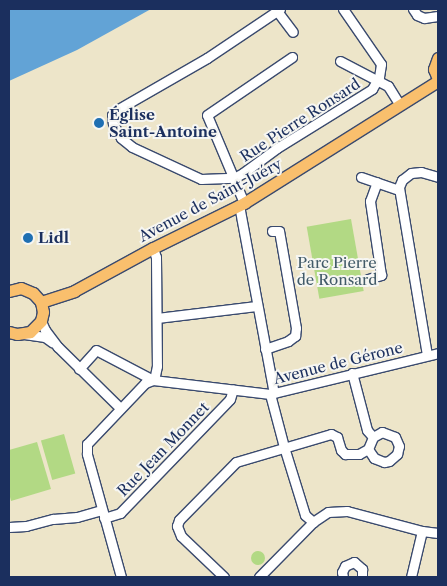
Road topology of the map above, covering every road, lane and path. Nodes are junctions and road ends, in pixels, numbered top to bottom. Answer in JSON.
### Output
{"nodes":[{"id":1,"x":343,"y":9,"type":"edge"},
{"id":2,"x":413,"y":9,"type":"edge"},
{"id":3,"x":278,"y":10,"type":"edge"},
{"id":4,"x":438,"y":16,"type":"edge"},
{"id":5,"x":293,"y":32,"type":"dead end"},
{"id":6,"x":292,"y":57,"type":"dead end"},
{"id":7,"x":438,"y":58,"type":"edge"},
{"id":8,"x":340,"y":61,"type":"dead end"},
{"id":9,"x":438,"y":80,"type":"edge"},
{"id":10,"x":376,"y":81,"type":"junction"},
{"id":11,"x":400,"y":105,"type":"junction"},
{"id":12,"x":361,"y":177,"type":"dead end"},
{"id":13,"x":438,"y":177,"type":"edge"},
{"id":14,"x":234,"y":178,"type":"junction"},
{"id":15,"x":377,"y":182,"type":"junction"},
{"id":16,"x":399,"y":190,"type":"junction"},
{"id":17,"x":242,"y":204,"type":"junction"},
{"id":18,"x":272,"y":231,"type":"dead end"},
{"id":19,"x":153,"y":248,"type":"junction"},
{"id":20,"x":368,"y":279,"type":"dead end"},
{"id":21,"x":9,"y":291,"type":"edge"},
{"id":22,"x":41,"y":302,"type":"junction"},
{"id":23,"x":256,"y":306,"type":"junction"},
{"id":24,"x":157,"y":318,"type":"junction"},
{"id":25,"x":41,"y":321,"type":"junction"},
{"id":26,"x":9,"y":332,"type":"edge"},
{"id":27,"x":23,"y":334,"type":"junction"},
{"id":28,"x":58,"y":347,"type":"junction"},
{"id":29,"x":265,"y":349,"type":"junction"},
{"id":30,"x":438,"y":353,"type":"edge"},
{"id":31,"x":427,"y":355,"type":"junction"},
{"id":32,"x":79,"y":368,"type":"junction"},
{"id":33,"x":352,"y":373,"type":"junction"},
{"id":34,"x":153,"y":380,"type":"junction"},
{"id":35,"x":234,"y":389,"type":"junction"},
{"id":36,"x":272,"y":394,"type":"junction"},
{"id":37,"x":120,"y":408,"type":"junction"},
{"id":38,"x":373,"y":437,"type":"junction"},
{"id":39,"x":284,"y":447,"type":"junction"},
{"id":40,"x":368,"y":449,"type":"junction"},
{"id":41,"x":103,"y":514,"type":"junction"},
{"id":42,"x":313,"y":522,"type":"junction"},
{"id":43,"x":9,"y":527,"type":"edge"},
{"id":44,"x":422,"y":531,"type":"junction"},
{"id":45,"x":438,"y":533,"type":"edge"},
{"id":46,"x":120,"y":577,"type":"edge"},
{"id":47,"x":224,"y":577,"type":"edge"},
{"id":48,"x":259,"y":577,"type":"edge"},
{"id":49,"x":343,"y":577,"type":"edge"},
{"id":50,"x":362,"y":577,"type":"edge"},
{"id":51,"x":410,"y":577,"type":"edge"}],
"edges":[{"from":1,"to":10,"type":"street"},
{"from":2,"to":4,"type":"street"},
{"from":3,"to":5,"type":"street"},
{"from":3,"to":14,"type":"street"},
{"from":6,"to":14,"type":"street"},
{"from":7,"to":9,"type":"main road"},
{"from":8,"to":10,"type":"street"},
{"from":9,"to":11,"type":"main road","name":"Avenue de Saint-Juéry"},
{"from":10,"to":11,"type":"street"},
{"from":10,"to":14,"type":"street","name":"Rue Pierre Ronsard"},
{"from":11,"to":17,"type":"main road","name":"Avenue de Saint-Juéry"},
{"from":12,"to":15,"type":"street"},
{"from":13,"to":16,"type":"street"},
{"from":14,"to":17,"type":"street"},
{"from":15,"to":16,"type":"street"},
{"from":15,"to":20,"type":"street"},
{"from":16,"to":31,"type":"street"},
{"from":17,"to":19,"type":"main road","name":"Avenue de Saint-Juéry"},
{"from":17,"to":23,"type":"street"},
{"from":18,"to":29,"type":"street"},
{"from":19,"to":22,"type":"main road","name":"Avenue de Saint-Juéry"},
{"from":19,"to":24,"type":"street"},
{"from":21,"to":22,"type":"main road"},
{"from":22,"to":25,"type":"main road"},
{"from":23,"to":24,"type":"street"},
{"from":23,"to":29,"type":"street"},
{"from":24,"to":34,"type":"street"},
{"from":25,"to":27,"type":"main road"},
{"from":25,"to":28,"type":"street"},
{"from":26,"to":27,"type":"main road"},
{"from":27,"to":28,"type":"street"},
{"from":28,"to":32,"type":"street"},
{"from":29,"to":36,"type":"street"},
{"from":30,"to":31,"type":"street","name":"Avenue de Gérone"},
{"from":31,"to":33,"type":"street","name":"Avenue de Gérone"},
{"from":32,"to":34,"type":"street","name":"Avenue de Gérone"},
{"from":32,"to":37,"type":"street"},
{"from":33,"to":36,"type":"street","name":"Avenue de Gérone"},
{"from":33,"to":38,"type":"street"},
{"from":34,"to":35,"type":"street","name":"Avenue de Gérone"},
{"from":34,"to":37,"type":"street"},
{"from":35,"to":36,"type":"street","name":"Avenue de Gérone"},
{"from":35,"to":41,"type":"street","name":"Rue Jean Monnet"},
{"from":36,"to":39,"type":"street"},
{"from":37,"to":41,"type":"street"},
{"from":38,"to":40,"type":"street"},
{"from":38,"to":40,"type":"street"},
{"from":39,"to":40,"type":"street"},
{"from":39,"to":42,"type":"street"},
{"from":39,"to":47,"type":"street"},
{"from":41,"to":43,"type":"street","name":"Rue Jean Monnet"},
{"from":41,"to":46,"type":"street"},
{"from":42,"to":44,"type":"street"},
{"from":42,"to":48,"type":"street"},
{"from":44,"to":45,"type":"street"},
{"from":44,"to":51,"type":"street"},
{"from":49,"to":50,"type":"street"}]}
